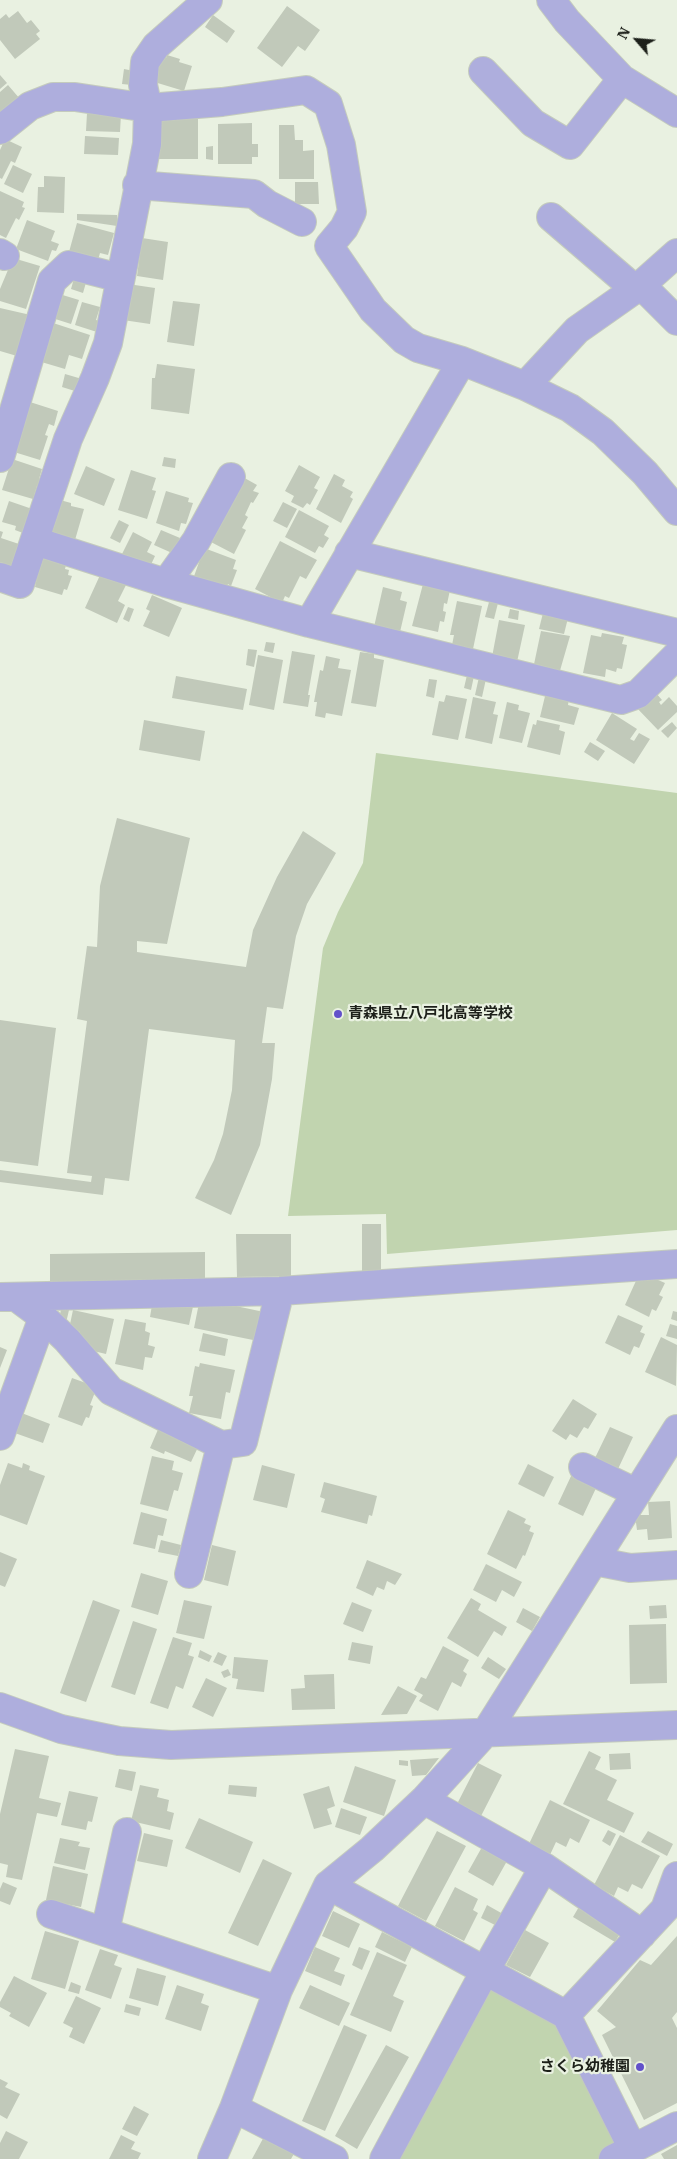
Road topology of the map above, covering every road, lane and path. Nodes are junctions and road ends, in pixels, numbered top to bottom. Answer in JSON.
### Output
{"nodes":[{"id":1,"x":208,"y":0,"type":"edge"},
{"id":2,"x":552,"y":0,"type":"edge"},
{"id":3,"x":483,"y":71,"type":"dead end"},
{"id":4,"x":622,"y":80,"type":"junction"},
{"id":5,"x":148,"y":108,"type":"junction"},
{"id":6,"x":677,"y":113,"type":"edge"},
{"id":7,"x":0,"y":130,"type":"edge"},
{"id":8,"x":137,"y":185,"type":"junction"},
{"id":9,"x":551,"y":217,"type":"dead end"},
{"id":10,"x":302,"y":222,"type":"dead end"},
{"id":11,"x":677,"y":253,"type":"edge"},
{"id":12,"x":120,"y":278,"type":"junction"},
{"id":13,"x":639,"y":288,"type":"junction"},
{"id":14,"x":677,"y":321,"type":"edge"},
{"id":15,"x":462,"y":361,"type":"junction"},
{"id":16,"x":525,"y":386,"type":"junction"},
{"id":17,"x":0,"y":458,"type":"edge"},
{"id":18,"x":231,"y":478,"type":"dead end"},
{"id":19,"x":677,"y":511,"type":"edge"},
{"id":20,"x":35,"y":541,"type":"junction"},
{"id":21,"x":348,"y":553,"type":"junction"},
{"id":22,"x":0,"y":577,"type":"edge"},
{"id":23,"x":166,"y":583,"type":"junction"},
{"id":24,"x":309,"y":623,"type":"junction"},
{"id":25,"x":677,"y":633,"type":"edge"},
{"id":26,"x":677,"y":654,"type":"edge"},
{"id":27,"x":677,"y":1264,"type":"edge"},
{"id":28,"x":280,"y":1291,"type":"junction"},
{"id":29,"x":8,"y":1297,"type":"edge"},
{"id":30,"x":43,"y":1317,"type":"junction"},
{"id":31,"x":677,"y":1428,"type":"edge"},
{"id":32,"x":0,"y":1436,"type":"edge"},
{"id":33,"x":221,"y":1445,"type":"junction"},
{"id":34,"x":583,"y":1467,"type":"dead end"},
{"id":35,"x":636,"y":1493,"type":"junction"},
{"id":36,"x":594,"y":1561,"type":"junction"},
{"id":37,"x":677,"y":1565,"type":"edge"},
{"id":38,"x":189,"y":1574,"type":"dead end"},
{"id":39,"x":0,"y":1707,"type":"edge"},
{"id":40,"x":677,"y":1725,"type":"edge"},
{"id":41,"x":486,"y":1732,"type":"junction"},
{"id":42,"x":424,"y":1800,"type":"junction"},
{"id":43,"x":127,"y":1832,"type":"dead end"},
{"id":44,"x":544,"y":1867,"type":"junction"},
{"id":45,"x":677,"y":1876,"type":"edge"},
{"id":46,"x":328,"y":1885,"type":"junction"},
{"id":47,"x":50,"y":1914,"type":"dead end"},
{"id":48,"x":105,"y":1932,"type":"junction"},
{"id":49,"x":642,"y":1934,"type":"junction"},
{"id":50,"x":485,"y":1970,"type":"junction"},
{"id":51,"x":278,"y":1990,"type":"junction"},
{"id":52,"x":566,"y":2015,"type":"junction"},
{"id":53,"x":234,"y":2108,"type":"junction"},
{"id":54,"x":677,"y":2126,"type":"edge"},
{"id":55,"x":623,"y":2154,"type":"edge"},
{"id":56,"x":212,"y":2159,"type":"edge"},
{"id":57,"x":334,"y":2159,"type":"edge"},
{"id":58,"x":384,"y":2159,"type":"edge"}],
"edges":[{"from":1,"to":5,"type":"street"},
{"from":2,"to":4,"type":"street"},
{"from":3,"to":4,"type":"street"},
{"from":4,"to":6,"type":"street"},
{"from":5,"to":7,"type":"street"},
{"from":5,"to":8,"type":"street"},
{"from":5,"to":15,"type":"street"},
{"from":8,"to":10,"type":"street"},
{"from":8,"to":12,"type":"street"},
{"from":9,"to":13,"type":"street"},
{"from":11,"to":13,"type":"street"},
{"from":12,"to":17,"type":"street"},
{"from":12,"to":20,"type":"street"},
{"from":13,"to":14,"type":"street"},
{"from":13,"to":16,"type":"street"},
{"from":15,"to":16,"type":"street"},
{"from":15,"to":21,"type":"street"},
{"from":16,"to":19,"type":"street"},
{"from":18,"to":23,"type":"street"},
{"from":20,"to":22,"type":"street"},
{"from":20,"to":23,"type":"street"},
{"from":21,"to":24,"type":"street"},
{"from":21,"to":25,"type":"street"},
{"from":23,"to":24,"type":"street"},
{"from":24,"to":26,"type":"street"},
{"from":27,"to":28,"type":"street"},
{"from":28,"to":29,"type":"street"},
{"from":28,"to":33,"type":"street"},
{"from":29,"to":30,"type":"street"},
{"from":30,"to":32,"type":"street"},
{"from":30,"to":33,"type":"street"},
{"from":31,"to":35,"type":"street"},
{"from":33,"to":38,"type":"street"},
{"from":34,"to":35,"type":"street"},
{"from":35,"to":36,"type":"street"},
{"from":36,"to":37,"type":"street"},
{"from":36,"to":41,"type":"street"},
{"from":39,"to":41,"type":"street"},
{"from":40,"to":41,"type":"street"},
{"from":41,"to":42,"type":"street"},
{"from":42,"to":44,"type":"street"},
{"from":42,"to":46,"type":"street"},
{"from":43,"to":48,"type":"street"},
{"from":44,"to":49,"type":"street"},
{"from":44,"to":50,"type":"street"},
{"from":45,"to":49,"type":"street"},
{"from":46,"to":50,"type":"street"},
{"from":46,"to":51,"type":"street"},
{"from":47,"to":48,"type":"street"},
{"from":48,"to":51,"type":"street"},
{"from":49,"to":52,"type":"street"},
{"from":50,"to":52,"type":"street"},
{"from":50,"to":58,"type":"street"},
{"from":51,"to":53,"type":"street"},
{"from":52,"to":55,"type":"street"},
{"from":53,"to":56,"type":"street"},
{"from":53,"to":57,"type":"street"},
{"from":54,"to":55,"type":"street"}]}
